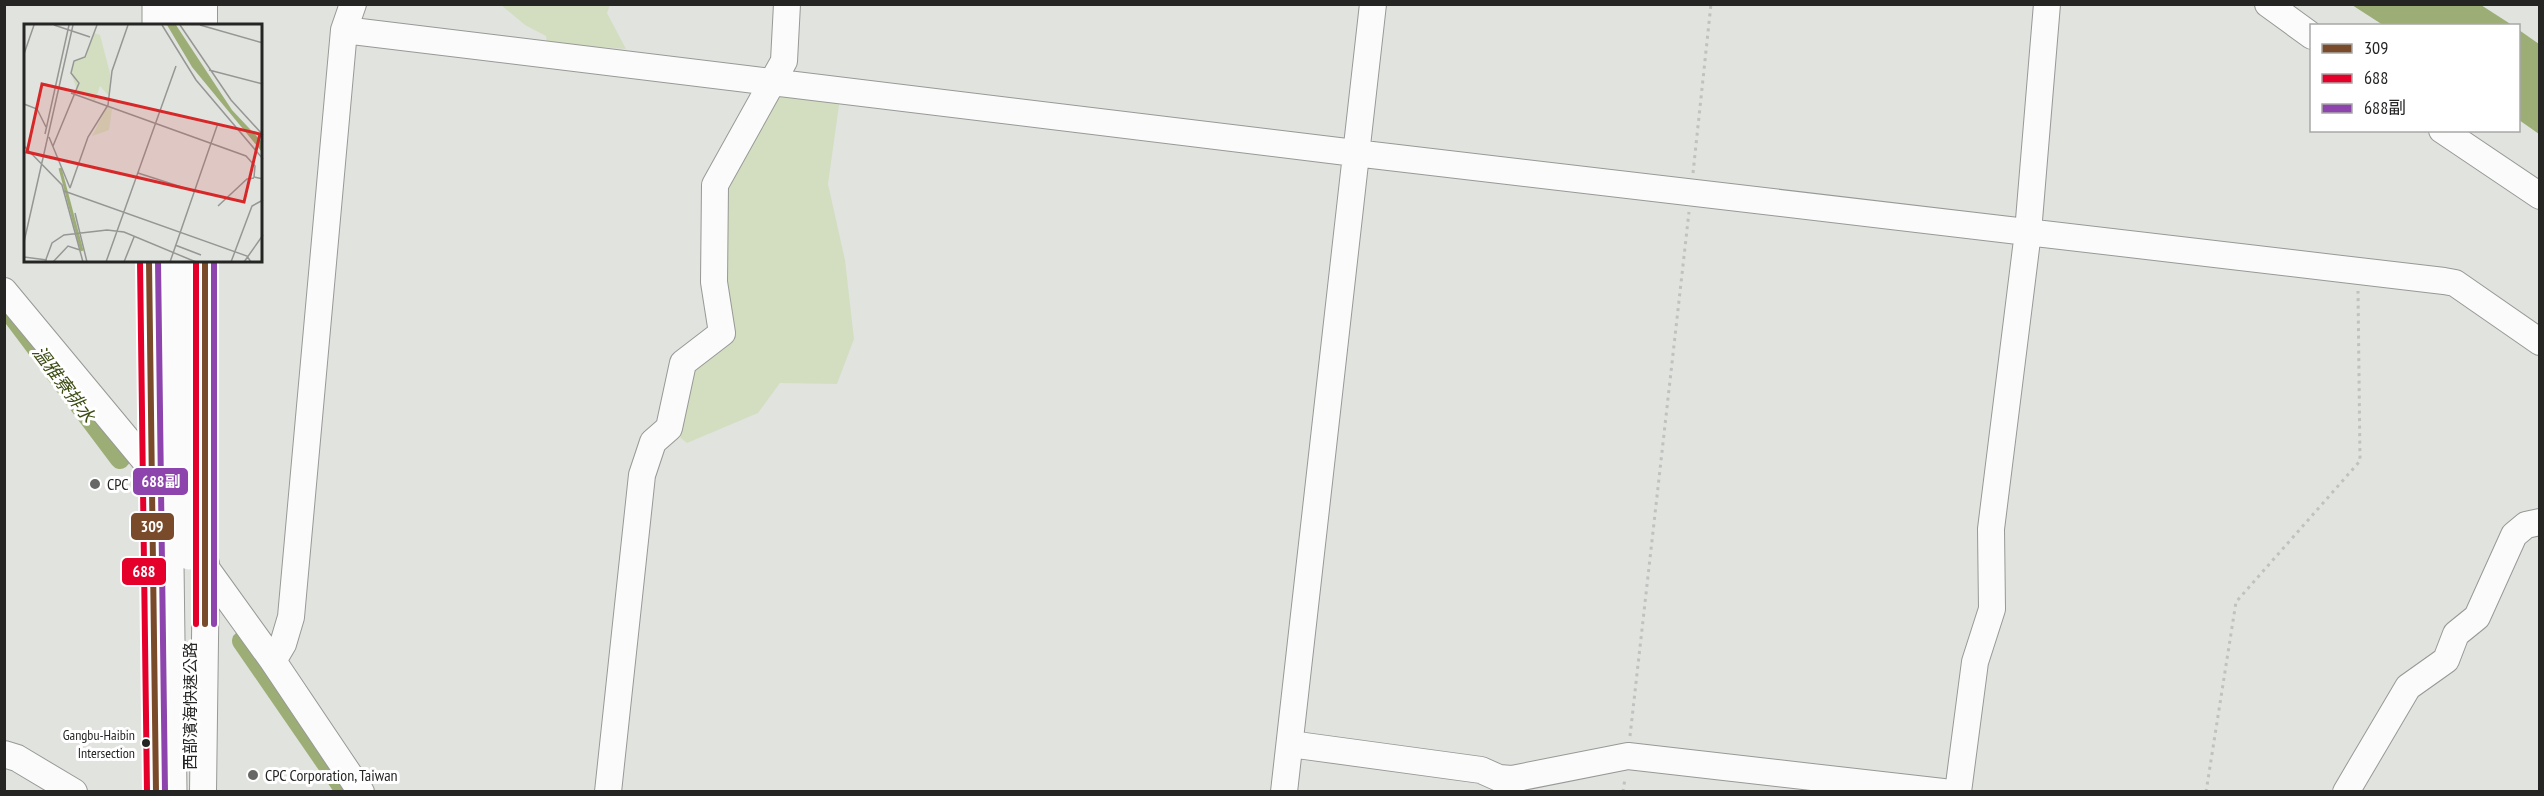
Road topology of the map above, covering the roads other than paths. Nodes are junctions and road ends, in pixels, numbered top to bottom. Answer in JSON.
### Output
{"nodes":[{"id":1,"x":146,"y":4,"type":"edge"},
{"id":2,"x":159,"y":4,"type":"edge"},
{"id":3,"x":186,"y":4,"type":"edge"},
{"id":4,"x":204,"y":4,"type":"edge"},
{"id":5,"x":353,"y":4,"type":"edge"},
{"id":6,"x":787,"y":4,"type":"edge"},
{"id":7,"x":1372,"y":4,"type":"edge"},
{"id":8,"x":2047,"y":4,"type":"edge"},
{"id":9,"x":2268,"y":4,"type":"edge"},
{"id":10,"x":146,"y":24,"type":"edge"},
{"id":11,"x":159,"y":24,"type":"edge"},
{"id":12,"x":187,"y":24,"type":"edge"},
{"id":13,"x":204,"y":24,"type":"edge"},
{"id":14,"x":344,"y":30,"type":"junction"},
{"id":15,"x":2310,"y":35,"type":"edge"},
{"id":16,"x":772,"y":81,"type":"junction"},
{"id":17,"x":2445,"y":132,"type":"edge"},
{"id":18,"x":1355,"y":153,"type":"junction"},
{"id":19,"x":2540,"y":196,"type":"edge"},
{"id":20,"x":2028,"y":232,"type":"junction"},
{"id":21,"x":149,"y":262,"type":"edge"},
{"id":22,"x":163,"y":262,"type":"edge"},
{"id":23,"x":189,"y":262,"type":"edge"},
{"id":24,"x":205,"y":262,"type":"edge"},
{"id":25,"x":4,"y":291,"type":"edge"},
{"id":26,"x":2540,"y":342,"type":"edge"},
{"id":27,"x":151,"y":468,"type":"junction"},
{"id":28,"x":2540,"y":522,"type":"edge"},
{"id":29,"x":206,"y":568,"type":"junction"},
{"id":30,"x":273,"y":661,"type":"junction"},
{"id":31,"x":1290,"y":744,"type":"junction"},
{"id":32,"x":4,"y":754,"type":"edge"},
{"id":33,"x":74,"y":792,"type":"edge"},
{"id":34,"x":156,"y":792,"type":"edge"},
{"id":35,"x":170,"y":792,"type":"edge"},
{"id":36,"x":190,"y":792,"type":"edge"},
{"id":37,"x":203,"y":792,"type":"edge"},
{"id":38,"x":361,"y":792,"type":"edge"},
{"id":39,"x":608,"y":792,"type":"edge"},
{"id":40,"x":1284,"y":792,"type":"edge"},
{"id":41,"x":1943,"y":792,"type":"edge"},
{"id":42,"x":1958,"y":792,"type":"edge"},
{"id":43,"x":2346,"y":792,"type":"edge"}],
"edges":[{"from":1,"to":10,"type":"street"},
{"from":2,"to":11,"type":"highway"},
{"from":3,"to":12,"type":"highway"},
{"from":4,"to":13,"type":"street"},
{"from":5,"to":14,"type":"street"},
{"from":6,"to":16,"type":"street"},
{"from":7,"to":18,"type":"street"},
{"from":8,"to":20,"type":"street"},
{"from":9,"to":15,"type":"street"},
{"from":14,"to":16,"type":"street"},
{"from":14,"to":30,"type":"street"},
{"from":16,"to":18,"type":"street"},
{"from":16,"to":39,"type":"street"},
{"from":17,"to":19,"type":"street"},
{"from":18,"to":20,"type":"street"},
{"from":18,"to":31,"type":"street"},
{"from":20,"to":26,"type":"street"},
{"from":20,"to":42,"type":"street"},
{"from":21,"to":27,"type":"street"},
{"from":22,"to":35,"type":"highway","name":"西部濱海快速公路","bridge":true},
{"from":23,"to":36,"type":"highway","name":"西部濱海快速公路","bridge":true},
{"from":24,"to":29,"type":"street"},
{"from":25,"to":27,"type":"street"},
{"from":27,"to":29,"type":"street"},
{"from":27,"to":34,"type":"street"},
{"from":28,"to":43,"type":"street"},
{"from":29,"to":30,"type":"street"},
{"from":29,"to":37,"type":"street"},
{"from":30,"to":38,"type":"street"},
{"from":31,"to":40,"type":"street"},
{"from":31,"to":41,"type":"street"},
{"from":32,"to":33,"type":"street"}]}
